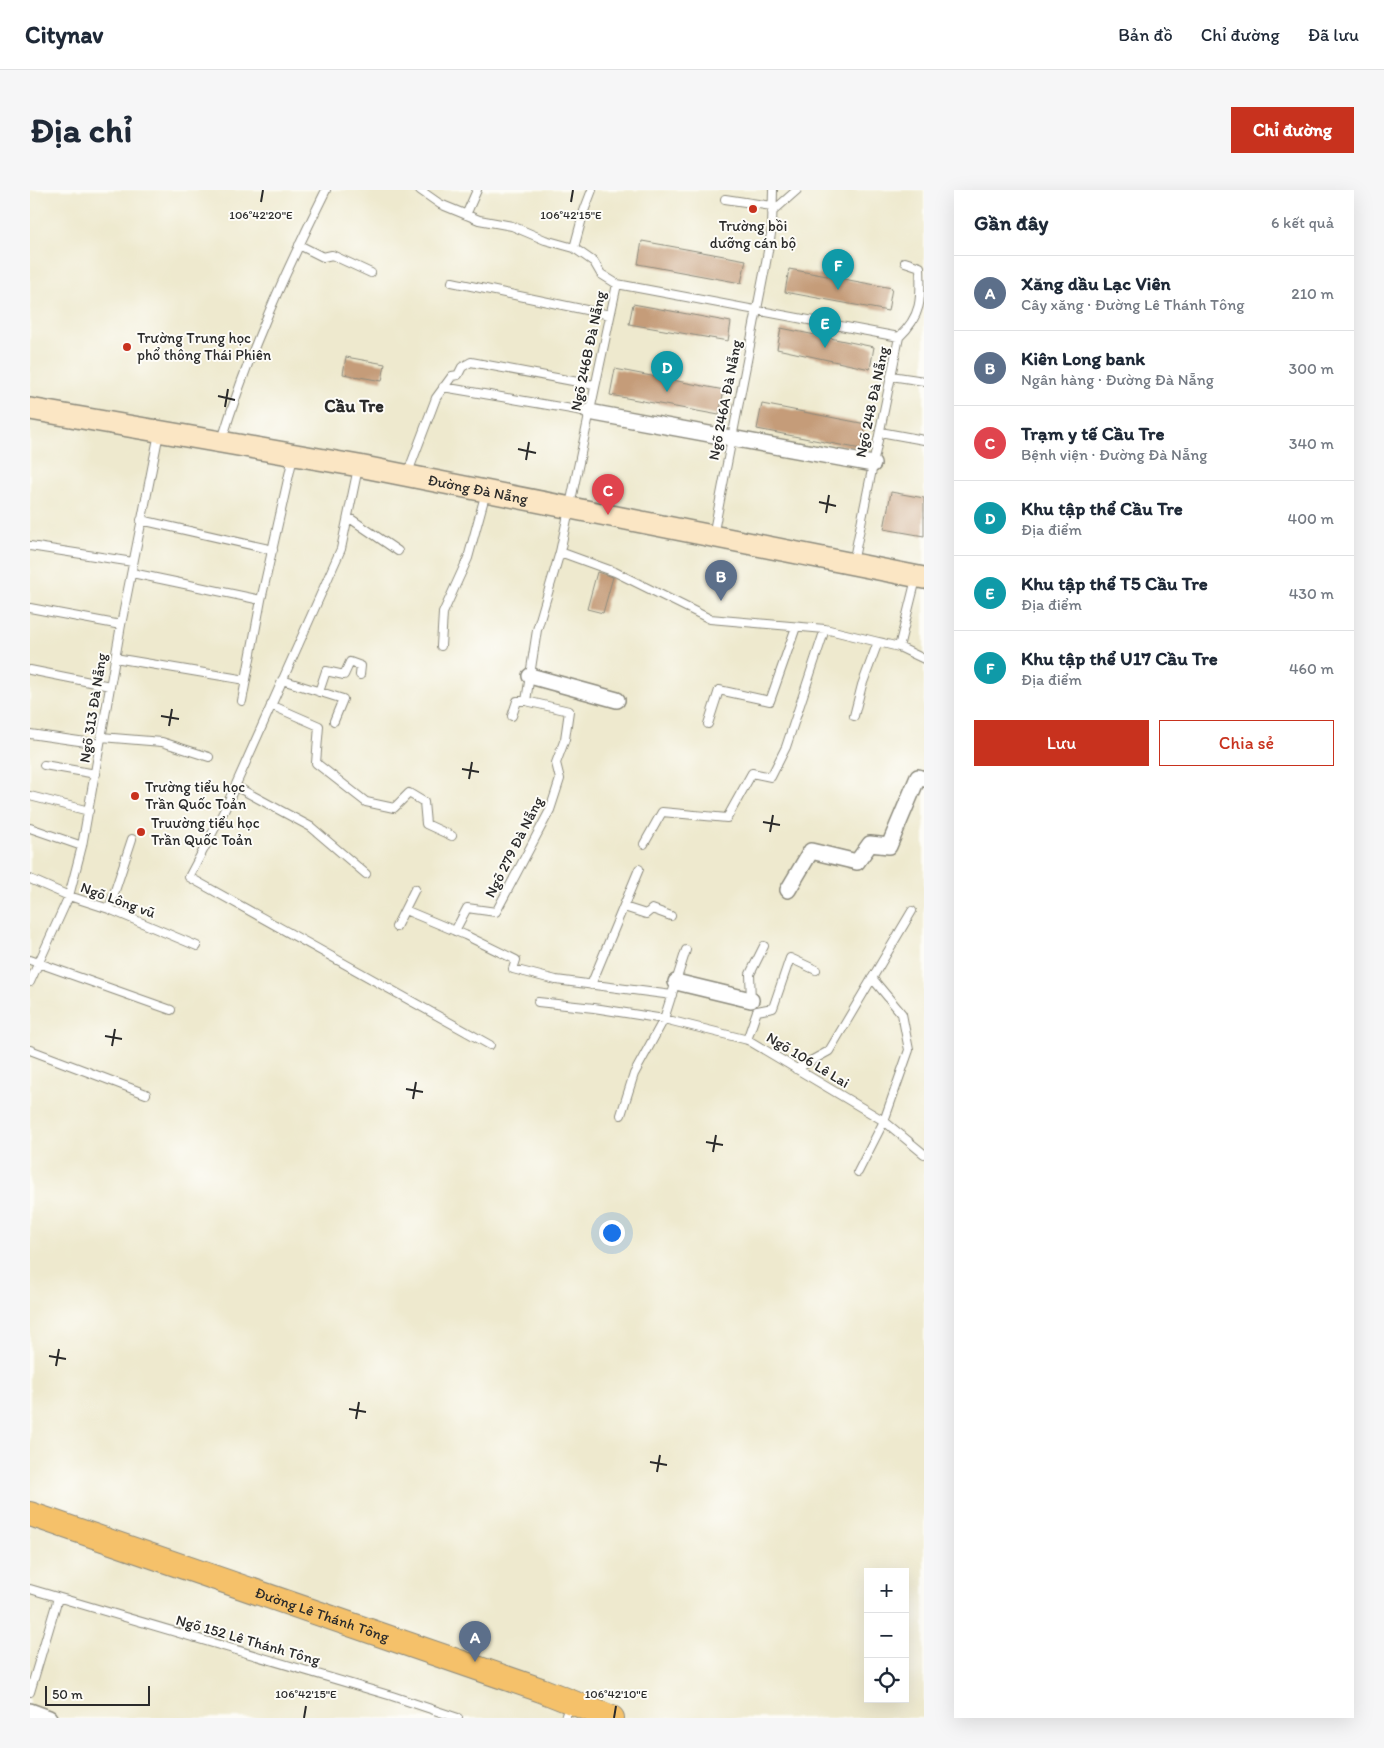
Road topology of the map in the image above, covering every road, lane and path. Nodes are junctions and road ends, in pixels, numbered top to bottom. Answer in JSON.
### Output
{"nodes":[{"id":1,"x":326,"y":190,"type":"edge"},
{"id":2,"x":420,"y":190,"type":"edge"},
{"id":3,"x":477,"y":190,"type":"edge"},
{"id":4,"x":592,"y":190,"type":"edge"},
{"id":5,"x":773,"y":190,"type":"edge"},
{"id":6,"x":797,"y":190,"type":"edge"},
{"id":7,"x":725,"y":199,"type":"dead end"},
{"id":8,"x":772,"y":209,"type":"junction"},
{"id":9,"x":466,"y":215,"type":"junction"},
{"id":10,"x":299,"y":245,"type":"junction"},
{"id":11,"x":574,"y":248,"type":"junction"},
{"id":12,"x":905,"y":262,"type":"dead end"},
{"id":13,"x":371,"y":273,"type":"dead end"},
{"id":14,"x":923,"y":276,"type":"edge"},
{"id":15,"x":452,"y":282,"type":"dead end"},
{"id":16,"x":617,"y":284,"type":"junction"},
{"id":17,"x":757,"y":310,"type":"junction"},
{"id":18,"x":610,"y":315,"type":"junction"},
{"id":19,"x":899,"y":337,"type":"junction"},
{"id":20,"x":891,"y":376,"type":"junction"},
{"id":21,"x":924,"y":381,"type":"edge"},
{"id":22,"x":594,"y":385,"type":"junction"},
{"id":23,"x":443,"y":387,"type":"junction"},
{"id":24,"x":30,"y":409,"type":"edge"},
{"id":25,"x":589,"y":412,"type":"junction"},
{"id":26,"x":160,"y":431,"type":"junction"},
{"id":27,"x":880,"y":432,"type":"junction"},
{"id":28,"x":731,"y":437,"type":"junction"},
{"id":29,"x":924,"y":440,"type":"edge"},
{"id":30,"x":222,"y":442,"type":"junction"},
{"id":31,"x":293,"y":455,"type":"junction"},
{"id":32,"x":873,"y":464,"type":"junction"},
{"id":33,"x":359,"y":466,"type":"junction"},
{"id":34,"x":407,"y":476,"type":"junction"},
{"id":35,"x":486,"y":492,"type":"junction"},
{"id":36,"x":568,"y":509,"type":"junction"},
{"id":37,"x":348,"y":517,"type":"junction"},
{"id":38,"x":141,"y":520,"type":"junction"},
{"id":39,"x":712,"y":538,"type":"junction"},
{"id":40,"x":30,"y":546,"type":"edge"},
{"id":41,"x":273,"y":550,"type":"junction"},
{"id":42,"x":398,"y":551,"type":"dead end"},
{"id":43,"x":560,"y":552,"type":"junction"},
{"id":44,"x":133,"y":562,"type":"junction"},
{"id":45,"x":853,"y":565,"type":"junction"},
{"id":46,"x":132,"y":573,"type":"junction"},
{"id":47,"x":920,"y":577,"type":"edge"},
{"id":48,"x":261,"y":600,"type":"junction"},
{"id":49,"x":30,"y":608,"type":"edge"},
{"id":50,"x":120,"y":625,"type":"junction"},
{"id":51,"x":796,"y":627,"type":"junction"},
{"id":52,"x":825,"y":629,"type":"junction"},
{"id":53,"x":878,"y":642,"type":"junction"},
{"id":54,"x":441,"y":646,"type":"dead end"},
{"id":55,"x":899,"y":647,"type":"junction"},
{"id":56,"x":115,"y":658,"type":"junction"},
{"id":57,"x":924,"y":659,"type":"edge"},
{"id":58,"x":30,"y":670,"type":"edge"},
{"id":59,"x":360,"y":675,"type":"dead end"},
{"id":60,"x":530,"y":676,"type":"junction"},
{"id":61,"x":246,"y":680,"type":"junction"},
{"id":62,"x":282,"y":680,"type":"junction"},
{"id":63,"x":110,"y":686,"type":"junction"},
{"id":64,"x":319,"y":692,"type":"junction"},
{"id":65,"x":617,"y":700,"type":"dead end"},
{"id":66,"x":242,"y":701,"type":"dead end"},
{"id":67,"x":526,"y":701,"type":"junction"},
{"id":68,"x":271,"y":705,"type":"junction"},
{"id":69,"x":512,"y":716,"type":"dead end"},
{"id":70,"x":854,"y":716,"type":"dead end"},
{"id":71,"x":334,"y":721,"type":"dead end"},
{"id":72,"x":708,"y":724,"type":"dead end"},
{"id":73,"x":30,"y":734,"type":"edge"},
{"id":74,"x":101,"y":740,"type":"junction"},
{"id":75,"x":208,"y":757,"type":"dead end"},
{"id":76,"x":44,"y":765,"type":"dead end"},
{"id":77,"x":96,"y":774,"type":"junction"},
{"id":78,"x":924,"y":779,"type":"edge"},
{"id":79,"x":235,"y":786,"type":"junction"},
{"id":80,"x":30,"y":796,"type":"edge"},
{"id":81,"x":89,"y":810,"type":"junction"},
{"id":82,"x":30,"y":828,"type":"edge"},
{"id":83,"x":452,"y":836,"type":"dead end"},
{"id":84,"x":132,"y":839,"type":"dead end"},
{"id":85,"x":644,"y":844,"type":"dead end"},
{"id":86,"x":82,"y":846,"type":"junction"},
{"id":87,"x":639,"y":869,"type":"dead end"},
{"id":88,"x":366,"y":874,"type":"dead end"},
{"id":89,"x":30,"y":879,"type":"edge"},
{"id":90,"x":415,"y":889,"type":"dead end"},
{"id":91,"x":788,"y":890,"type":"dead end"},
{"id":92,"x":69,"y":896,"type":"junction"},
{"id":93,"x":624,"y":907,"type":"junction"},
{"id":94,"x":109,"y":909,"type":"junction"},
{"id":95,"x":405,"y":910,"type":"junction"},
{"id":96,"x":912,"y":911,"type":"dead end"},
{"id":97,"x":671,"y":916,"type":"dead end"},
{"id":98,"x":396,"y":926,"type":"dead end"},
{"id":99,"x":455,"y":931,"type":"junction"},
{"id":100,"x":197,"y":946,"type":"dead end"},
{"id":101,"x":764,"y":946,"type":"dead end"},
{"id":102,"x":686,"y":950,"type":"dead end"},
{"id":103,"x":30,"y":960,"type":"edge"},
{"id":104,"x":38,"y":964,"type":"junction"},
{"id":105,"x":816,"y":970,"type":"dead end"},
{"id":106,"x":872,"y":978,"type":"junction"},
{"id":107,"x":30,"y":982,"type":"edge"},
{"id":108,"x":591,"y":985,"type":"junction"},
{"id":109,"x":674,"y":989,"type":"junction"},
{"id":110,"x":538,"y":1002,"type":"dead end"},
{"id":111,"x":754,"y":1006,"type":"junction"},
{"id":112,"x":171,"y":1010,"type":"dead end"},
{"id":113,"x":664,"y":1019,"type":"junction"},
{"id":114,"x":747,"y":1040,"type":"junction"},
{"id":115,"x":490,"y":1045,"type":"dead end"},
{"id":116,"x":30,"y":1050,"type":"edge"},
{"id":117,"x":796,"y":1069,"type":"junction"},
{"id":118,"x":146,"y":1094,"type":"dead end"},
{"id":119,"x":621,"y":1114,"type":"dead end"},
{"id":120,"x":884,"y":1121,"type":"junction"},
{"id":121,"x":924,"y":1154,"type":"edge"},
{"id":122,"x":858,"y":1172,"type":"dead end"},
{"id":123,"x":30,"y":1514,"type":"edge"},
{"id":124,"x":30,"y":1589,"type":"edge"},
{"id":125,"x":58,"y":1598,"type":"junction"},
{"id":126,"x":30,"y":1692,"type":"edge"},
{"id":127,"x":567,"y":1710,"type":"edge"},
{"id":128,"x":30,"y":1711,"type":"edge"},
{"id":129,"x":446,"y":1716,"type":"edge"},
{"id":130,"x":49,"y":1718,"type":"edge"},
{"id":131,"x":458,"y":1718,"type":"edge"},
{"id":132,"x":612,"y":1718,"type":"edge"}],
"edges":[{"from":1,"to":10,"type":"lane"},
{"from":2,"to":9,"type":"lane"},
{"from":3,"to":9,"type":"lane"},
{"from":4,"to":11,"type":"lane"},
{"from":5,"to":8,"type":"lane","name":"Ngõ 246A Đà Nẵng"},
{"from":6,"to":8,"type":"lane"},
{"from":7,"to":8,"type":"lane"},
{"from":8,"to":17,"type":"lane","name":"Ngõ 246A Đà Nẵng"},
{"from":9,"to":11,"type":"lane"},
{"from":10,"to":13,"type":"lane"},
{"from":10,"to":30,"type":"lane"},
{"from":11,"to":16,"type":"lane","name":"Ngõ 246B Đà Nẵng"},
{"from":12,"to":14,"type":"lane","name":"Ngõ 248 Đà Nẵng"},
{"from":14,"to":19,"type":"lane","name":"Ngõ 248 Đà Nẵng"},
{"from":15,"to":18,"type":"lane"},
{"from":16,"to":17,"type":"lane"},
{"from":16,"to":18,"type":"lane","name":"Ngõ 246B Đà Nẵng"},
{"from":17,"to":19,"type":"lane"},
{"from":17,"to":28,"type":"lane","name":"Ngõ 246A Đà Nẵng"},
{"from":18,"to":22,"type":"lane","name":"Ngõ 246B Đà Nẵng"},
{"from":19,"to":20,"type":"lane","name":"Ngõ 248 Đà Nẵng"},
{"from":20,"to":21,"type":"lane"},
{"from":20,"to":27,"type":"lane","name":"Ngõ 248 Đà Nẵng"},
{"from":22,"to":23,"type":"lane"},
{"from":22,"to":25,"type":"lane","name":"Ngõ 246B Đà Nẵng"},
{"from":23,"to":25,"type":"lane"},
{"from":23,"to":34,"type":"lane"},
{"from":24,"to":26,"type":"main road","name":"Đường Đà Nẵng"},
{"from":25,"to":28,"type":"street"},
{"from":25,"to":36,"type":"lane","name":"Ngõ 246B Đà Nẵng"},
{"from":26,"to":30,"type":"main road","name":"Đường Đà Nẵng"},
{"from":26,"to":38,"type":"lane","name":"Ngõ 313 Đà Nẵng"},
{"from":27,"to":29,"type":"lane"},
{"from":27,"to":32,"type":"lane","name":"Ngõ 248 Đà Nẵng"},
{"from":28,"to":32,"type":"street"},
{"from":28,"to":39,"type":"lane","name":"Ngõ 246A Đà Nẵng"},
{"from":30,"to":31,"type":"main road","name":"Đường Đà Nẵng"},
{"from":31,"to":33,"type":"main road","name":"Đường Đà Nẵng"},
{"from":31,"to":41,"type":"lane"},
{"from":32,"to":45,"type":"lane","name":"Ngõ 248 Đà Nẵng"},
{"from":33,"to":34,"type":"main road","name":"Đường Đà Nẵng"},
{"from":33,"to":37,"type":"lane"},
{"from":34,"to":35,"type":"main road","name":"Đường Đà Nẵng"},
{"from":35,"to":36,"type":"main road","name":"Đường Đà Nẵng"},
{"from":35,"to":54,"type":"lane"},
{"from":36,"to":39,"type":"main road","name":"Đường Đà Nẵng"},
{"from":36,"to":43,"type":"lane"},
{"from":37,"to":42,"type":"lane"},
{"from":37,"to":62,"type":"lane"},
{"from":38,"to":41,"type":"lane"},
{"from":38,"to":44,"type":"lane","name":"Ngõ 313 Đà Nẵng"},
{"from":39,"to":45,"type":"main road","name":"Đường Đà Nẵng"},
{"from":40,"to":44,"type":"lane"},
{"from":41,"to":48,"type":"lane"},
{"from":43,"to":51,"type":"lane"},
{"from":43,"to":60,"type":"lane"},
{"from":44,"to":46,"type":"lane","name":"Ngõ 313 Đà Nẵng"},
{"from":45,"to":47,"type":"main road","name":"Đường Đà Nẵng"},
{"from":46,"to":48,"type":"lane"},
{"from":46,"to":50,"type":"lane","name":"Ngõ 313 Đà Nẵng"},
{"from":47,"to":55,"type":"lane"},
{"from":48,"to":61,"type":"lane"},
{"from":49,"to":50,"type":"lane"},
{"from":50,"to":56,"type":"lane","name":"Ngõ 313 Đà Nẵng"},
{"from":51,"to":52,"type":"lane"},
{"from":51,"to":72,"type":"lane"},
{"from":52,"to":53,"type":"lane"},
{"from":52,"to":85,"type":"lane"},
{"from":53,"to":55,"type":"lane"},
{"from":53,"to":70,"type":"lane"},
{"from":55,"to":57,"type":"lane"},
{"from":56,"to":61,"type":"lane"},
{"from":56,"to":63,"type":"lane","name":"Ngõ 313 Đà Nẵng"},
{"from":58,"to":63,"type":"lane"},
{"from":59,"to":64,"type":"lane"},
{"from":60,"to":65,"type":"street"},
{"from":60,"to":67,"type":"lane"},
{"from":61,"to":66,"type":"lane"},
{"from":62,"to":64,"type":"lane"},
{"from":62,"to":68,"type":"lane"},
{"from":63,"to":74,"type":"lane","name":"Ngõ 313 Đà Nẵng"},
{"from":64,"to":71,"type":"lane"},
{"from":67,"to":69,"type":"lane"},
{"from":67,"to":99,"type":"lane","name":"Ngõ 279 Đà Nẵng"},
{"from":68,"to":79,"type":"lane"},
{"from":68,"to":83,"type":"lane"},
{"from":73,"to":74,"type":"lane"},
{"from":74,"to":75,"type":"lane"},
{"from":74,"to":77,"type":"lane","name":"Ngõ 313 Đà Nẵng"},
{"from":76,"to":77,"type":"lane"},
{"from":77,"to":81,"type":"lane","name":"Ngõ 313 Đà Nẵng"},
{"from":78,"to":91,"type":"street"},
{"from":79,"to":88,"type":"lane"},
{"from":79,"to":115,"type":"lane"},
{"from":80,"to":81,"type":"lane"},
{"from":81,"to":86,"type":"lane","name":"Ngõ 313 Đà Nẵng"},
{"from":82,"to":86,"type":"lane"},
{"from":84,"to":94,"type":"lane"},
{"from":86,"to":92,"type":"lane","name":"Ngõ 313 Đà Nẵng"},
{"from":87,"to":93,"type":"lane"},
{"from":89,"to":92,"type":"lane","name":"Ngõ Lông vũ"},
{"from":90,"to":95,"type":"lane"},
{"from":92,"to":94,"type":"lane","name":"Ngõ Lông vũ"},
{"from":92,"to":104,"type":"lane","name":"Ngõ 313 Đà Nẵng"},
{"from":93,"to":97,"type":"lane"},
{"from":93,"to":108,"type":"lane"},
{"from":94,"to":100,"type":"lane","name":"Ngõ Lông vũ"},
{"from":95,"to":98,"type":"lane"},
{"from":95,"to":99,"type":"lane"},
{"from":96,"to":106,"type":"lane"},
{"from":99,"to":108,"type":"lane"},
{"from":101,"to":111,"type":"lane"},
{"from":102,"to":109,"type":"lane"},
{"from":103,"to":104,"type":"lane"},
{"from":104,"to":107,"type":"lane","name":"Ngõ 313 Đà Nẵng"},
{"from":104,"to":112,"type":"lane"},
{"from":105,"to":111,"type":"lane"},
{"from":106,"to":117,"type":"lane"},
{"from":106,"to":120,"type":"lane"},
{"from":108,"to":109,"type":"lane"},
{"from":109,"to":111,"type":"street"},
{"from":109,"to":113,"type":"lane"},
{"from":110,"to":113,"type":"lane","name":"Ngõ 106 Lê Lai"},
{"from":111,"to":114,"type":"lane"},
{"from":113,"to":114,"type":"lane","name":"Ngõ 106 Lê Lai"},
{"from":113,"to":119,"type":"lane"},
{"from":114,"to":117,"type":"lane","name":"Ngõ 106 Lê Lai"},
{"from":116,"to":118,"type":"lane"},
{"from":117,"to":120,"type":"lane","name":"Ngõ 106 Lê Lai"},
{"from":120,"to":121,"type":"lane","name":"Ngõ 106 Lê Lai"},
{"from":120,"to":122,"type":"lane"},
{"from":123,"to":127,"type":"main road","name":"Đường Lê Thánh Tông"},
{"from":124,"to":125,"type":"lane","name":"Ngõ 152 Lê Thánh Tông"},
{"from":125,"to":126,"type":"lane"},
{"from":125,"to":129,"type":"lane","name":"Ngõ 152 Lê Thánh Tông"},
{"from":127,"to":132,"type":"main road","name":"Đường Lê Thánh Tông"},
{"from":128,"to":130,"type":"street"},
{"from":129,"to":131,"type":"lane","name":"Ngõ 152 Lê Thánh Tông"}]}
